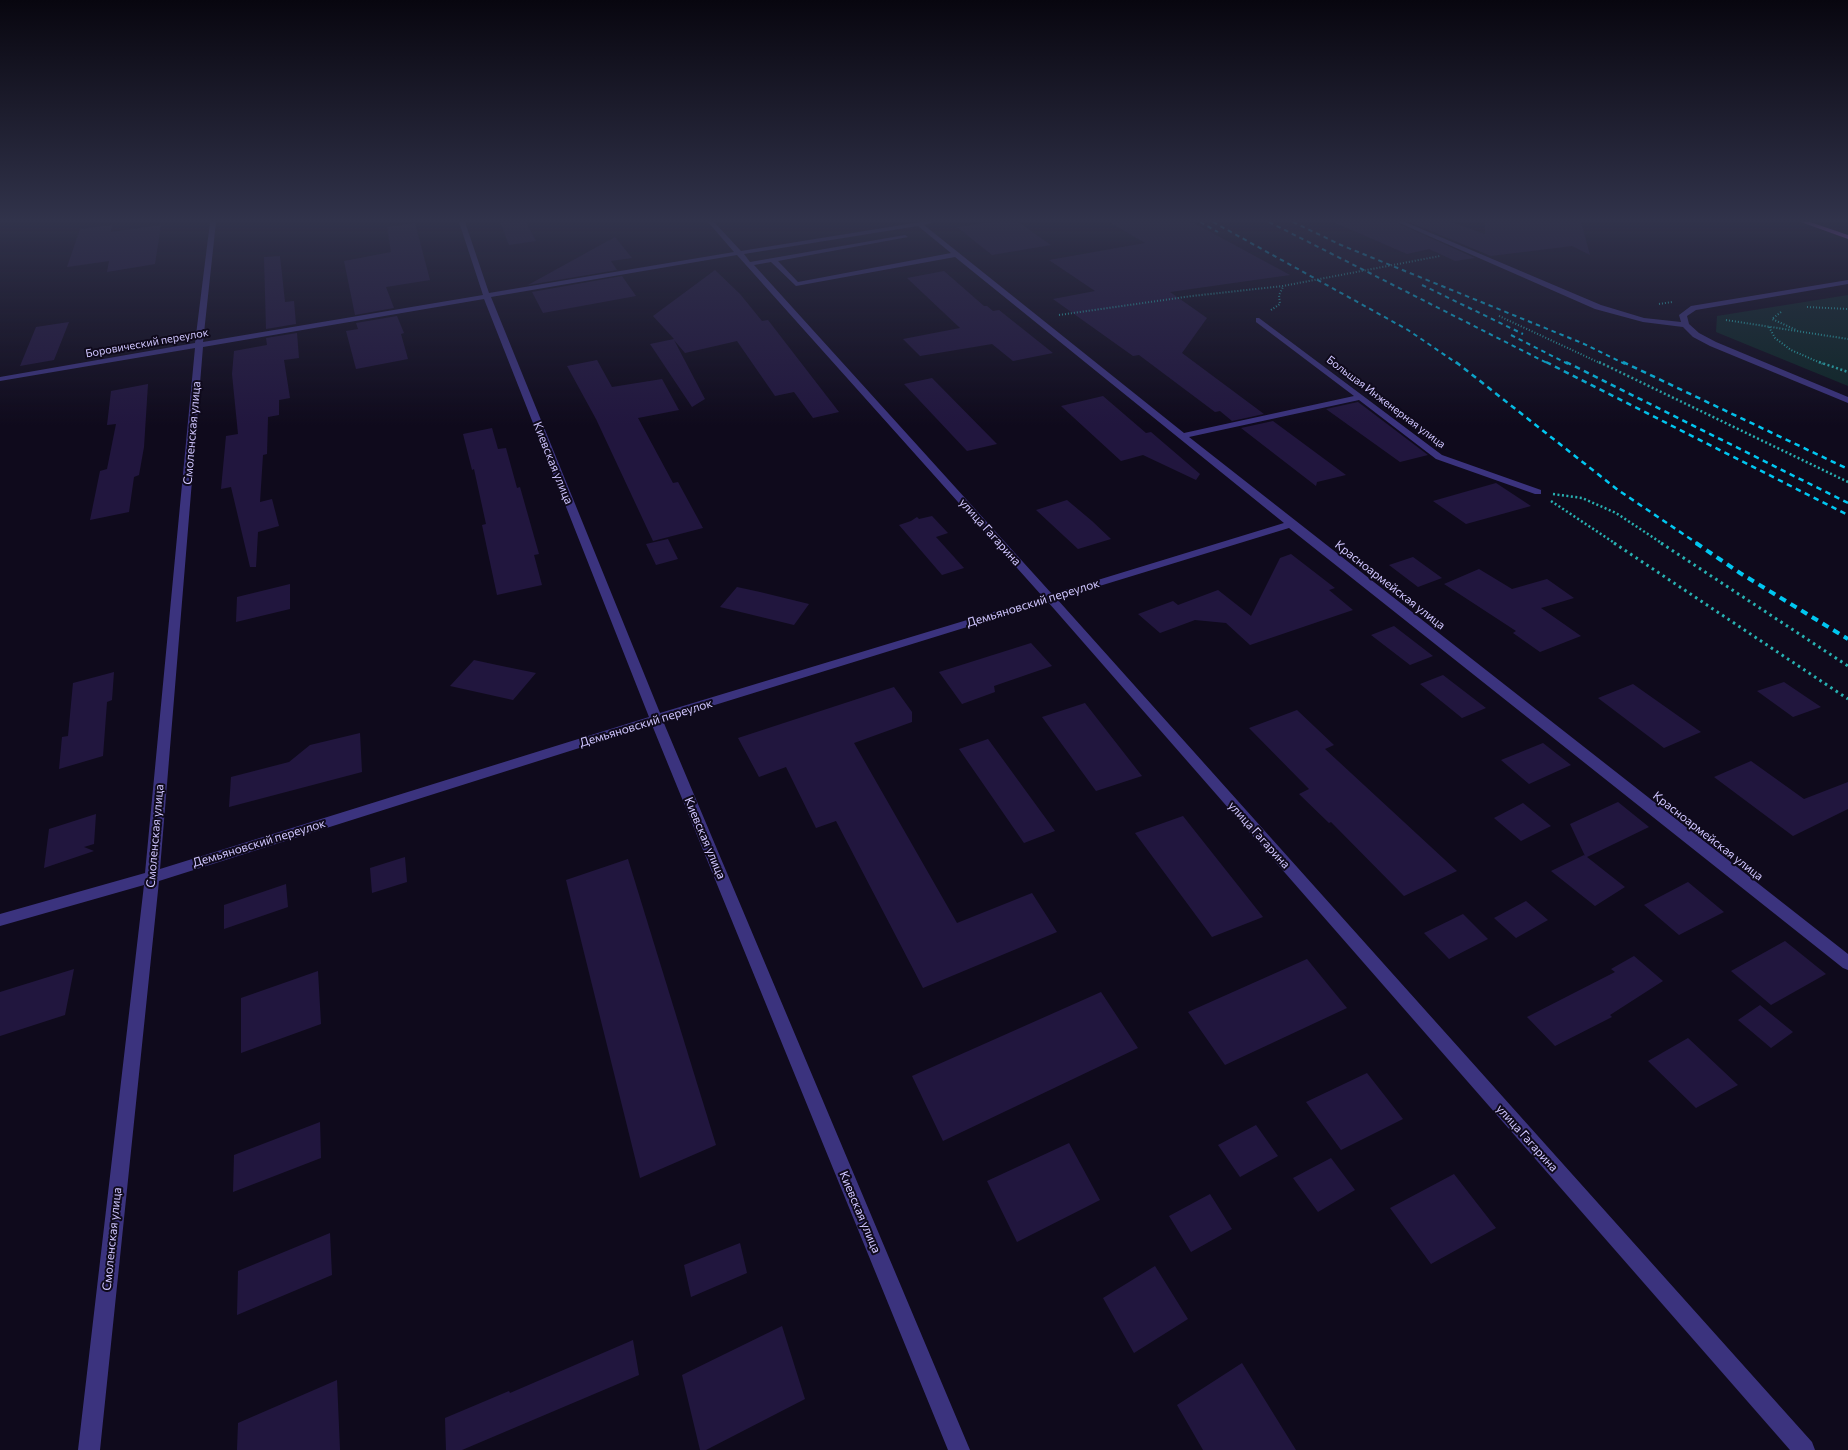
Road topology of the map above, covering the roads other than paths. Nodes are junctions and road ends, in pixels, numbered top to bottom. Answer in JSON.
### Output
{"nodes":[{"id":1,"x":205,"y":290,"type":"edge"},
{"id":2,"x":484,"y":290,"type":"edge"},
{"id":3,"x":534,"y":290,"type":"edge"},
{"id":4,"x":772,"y":290,"type":"edge"},
{"id":5,"x":1002,"y":290,"type":"edge"},
{"id":6,"x":1558,"y":290,"type":"edge"},
{"id":7,"x":1803,"y":290,"type":"edge"},
{"id":8,"x":486,"y":297,"type":"junction"},
{"id":9,"x":1259,"y":320,"type":"road end"},
{"id":10,"x":1685,"y":325,"type":"junction"},
{"id":11,"x":199,"y":346,"type":"junction"},
{"id":12,"x":0,"y":379,"type":"edge"},
{"id":13,"x":1361,"y":397,"type":"junction"},
{"id":14,"x":1848,"y":400,"type":"edge"},
{"id":15,"x":1183,"y":436,"type":"junction"},
{"id":16,"x":1538,"y":492,"type":"road end"},
{"id":17,"x":1291,"y":524,"type":"junction"},
{"id":18,"x":1050,"y":598,"type":"junction"},
{"id":19,"x":656,"y":719,"type":"junction"},
{"id":20,"x":152,"y":877,"type":"junction"},
{"id":21,"x":0,"y":920,"type":"edge"},
{"id":22,"x":1848,"y":963,"type":"edge"},
{"id":23,"x":90,"y":1450,"type":"edge"},
{"id":24,"x":959,"y":1450,"type":"edge"},
{"id":25,"x":1804,"y":1450,"type":"edge"}],
"edges":[{"from":1,"to":11,"type":"street","name":"Смоленская улица"},
{"from":2,"to":8,"type":"street","name":"Киевская улица"},
{"from":3,"to":8,"type":"street","name":"Боровический переулок"},
{"from":4,"to":18,"type":"street","name":"улица Гагарина"},
{"from":5,"to":15,"type":"street","name":"Красноармейская улица"},
{"from":6,"to":10,"type":"street"},
{"from":7,"to":10,"type":"street"},
{"from":8,"to":11,"type":"street","name":"Боровический переулок"},
{"from":8,"to":19,"type":"street","name":"Киевская улица"},
{"from":9,"to":13,"type":"street","name":"Большая Инженерная улица"},
{"from":10,"to":14,"type":"street"},
{"from":11,"to":12,"type":"street","name":"Боровический переулок"},
{"from":11,"to":20,"type":"street","name":"Смоленская улица"},
{"from":13,"to":15,"type":"street"},
{"from":13,"to":16,"type":"street","name":"Большая Инженерная улица"},
{"from":15,"to":17,"type":"street","name":"Красноармейская улица"},
{"from":17,"to":18,"type":"street","name":"Демьяновский переулок"},
{"from":17,"to":22,"type":"street","name":"Красноармейская улица"},
{"from":18,"to":19,"type":"street","name":"Демьяновский переулок"},
{"from":18,"to":25,"type":"street","name":"улица Гагарина"},
{"from":19,"to":20,"type":"street","name":"Демьяновский переулок"},
{"from":19,"to":24,"type":"street","name":"Киевская улица"},
{"from":20,"to":21,"type":"street","name":"Демьяновский переулок"},
{"from":20,"to":23,"type":"street","name":"Смоленская улица"}]}
